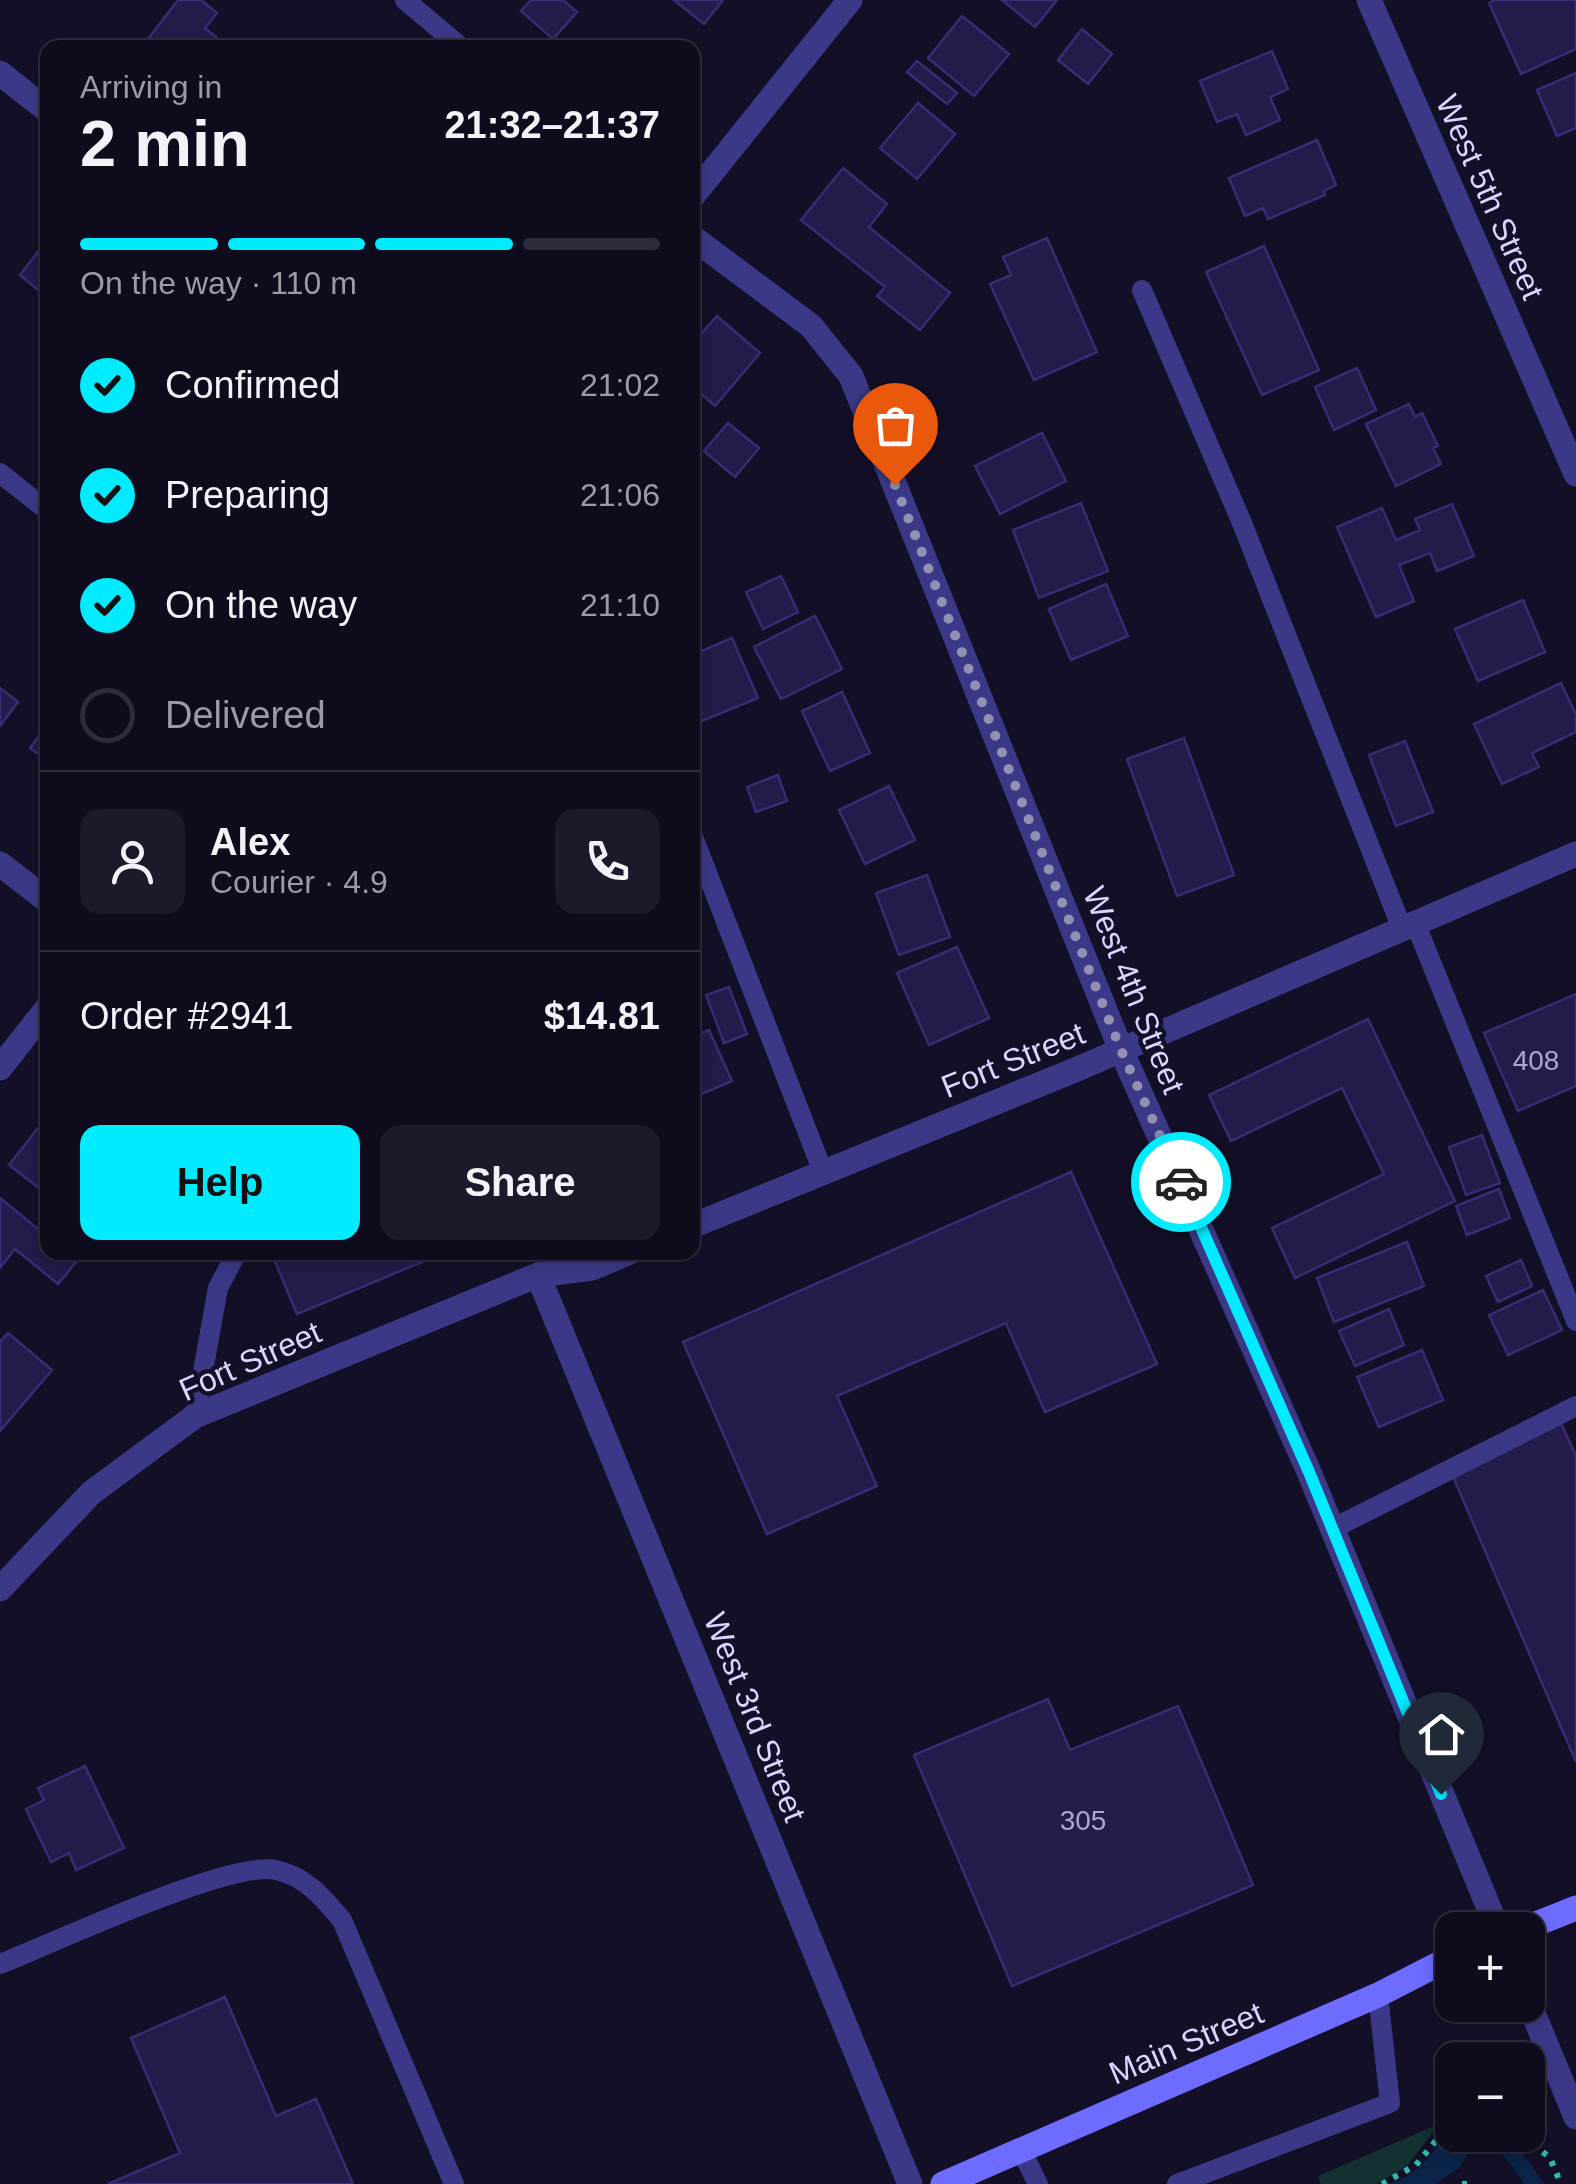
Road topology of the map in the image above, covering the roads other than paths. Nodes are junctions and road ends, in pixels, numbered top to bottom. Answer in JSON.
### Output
{"nodes":[{"id":1,"x":405,"y":0,"type":"edge"},
{"id":2,"x":850,"y":0,"type":"edge"},
{"id":3,"x":1369,"y":0,"type":"edge"},
{"id":4,"x":452,"y":40,"type":"edge"},
{"id":5,"x":0,"y":72,"type":"edge"},
{"id":6,"x":40,"y":104,"type":"edge"},
{"id":7,"x":700,"y":188,"type":"edge"},
{"id":8,"x":700,"y":243,"type":"edge"},
{"id":9,"x":1142,"y":290,"type":"dead end"},
{"id":10,"x":0,"y":473,"type":"edge"},
{"id":11,"x":1576,"y":474,"type":"edge"},
{"id":12,"x":40,"y":505,"type":"edge"},
{"id":13,"x":1576,"y":854,"type":"edge"},
{"id":14,"x":700,"y":855,"type":"edge"},
{"id":15,"x":0,"y":864,"type":"edge"},
{"id":16,"x":40,"y":895,"type":"edge"},
{"id":17,"x":1409,"y":928,"type":"junction"},
{"id":18,"x":40,"y":1017,"type":"edge"},
{"id":19,"x":1121,"y":1050,"type":"junction"},
{"id":20,"x":0,"y":1068,"type":"edge"},
{"id":21,"x":823,"y":1172,"type":"junction"},
{"id":22,"x":700,"y":1223,"type":"edge"},
{"id":23,"x":233,"y":1260,"type":"edge"},
{"id":24,"x":611,"y":1260,"type":"edge"},
{"id":25,"x":538,"y":1275,"type":"junction"},
{"id":26,"x":1576,"y":1321,"type":"edge"},
{"id":27,"x":1576,"y":1406,"type":"edge"},
{"id":28,"x":195,"y":1416,"type":"junction"},
{"id":29,"x":1332,"y":1529,"type":"junction"},
{"id":30,"x":0,"y":1589,"type":"edge"},
{"id":31,"x":1576,"y":1908,"type":"edge"},
{"id":32,"x":1491,"y":1912,"type":"edge"},
{"id":33,"x":1545,"y":1920,"type":"edge"},
{"id":34,"x":0,"y":1964,"type":"edge"},
{"id":35,"x":1435,"y":1966,"type":"edge"},
{"id":36,"x":1378,"y":1995,"type":"junction"},
{"id":37,"x":1537,"y":2022,"type":"edge"},
{"id":38,"x":1576,"y":2117,"type":"edge"},
{"id":39,"x":1020,"y":2150,"type":"junction"},
{"id":40,"x":454,"y":2184,"type":"edge"},
{"id":41,"x":910,"y":2184,"type":"edge"},
{"id":42,"x":942,"y":2184,"type":"edge"},
{"id":43,"x":1038,"y":2184,"type":"edge"},
{"id":44,"x":1177,"y":2184,"type":"edge"}],
"edges":[{"from":1,"to":4,"type":"lane"},
{"from":2,"to":7,"type":"street"},
{"from":3,"to":11,"type":"street","name":"West 5th Street"},
{"from":5,"to":6,"type":"street"},
{"from":8,"to":19,"type":"street","name":"West 4th Street"},
{"from":9,"to":17,"type":"lane"},
{"from":10,"to":12,"type":"lane"},
{"from":13,"to":17,"type":"street","name":"Fort Street"},
{"from":14,"to":21,"type":"lane"},
{"from":15,"to":16,"type":"street"},
{"from":17,"to":19,"type":"street","name":"Fort Street"},
{"from":17,"to":26,"type":"lane"},
{"from":18,"to":20,"type":"street"},
{"from":19,"to":21,"type":"street","name":"Fort Street"},
{"from":19,"to":29,"type":"street","name":"West 4th Street"},
{"from":21,"to":22,"type":"street","name":"Fort Street"},
{"from":23,"to":28,"type":"lane"},
{"from":24,"to":25,"type":"street","name":"Fort Street"},
{"from":25,"to":28,"type":"street","name":"Fort Street"},
{"from":25,"to":41,"type":"street","name":"West 3rd Street"},
{"from":27,"to":29,"type":"lane"},
{"from":28,"to":30,"type":"street","name":"Fort Street"},
{"from":29,"to":32,"type":"street","name":"West 4th Street"},
{"from":31,"to":33,"type":"street"},
{"from":34,"to":40,"type":"lane"},
{"from":35,"to":36,"type":"street","name":"Main Street"},
{"from":36,"to":39,"type":"street","name":"Main Street"},
{"from":36,"to":44,"type":"lane"},
{"from":37,"to":38,"type":"street"},
{"from":39,"to":42,"type":"street","name":"Main Street"},
{"from":39,"to":43,"type":"lane"}]}
